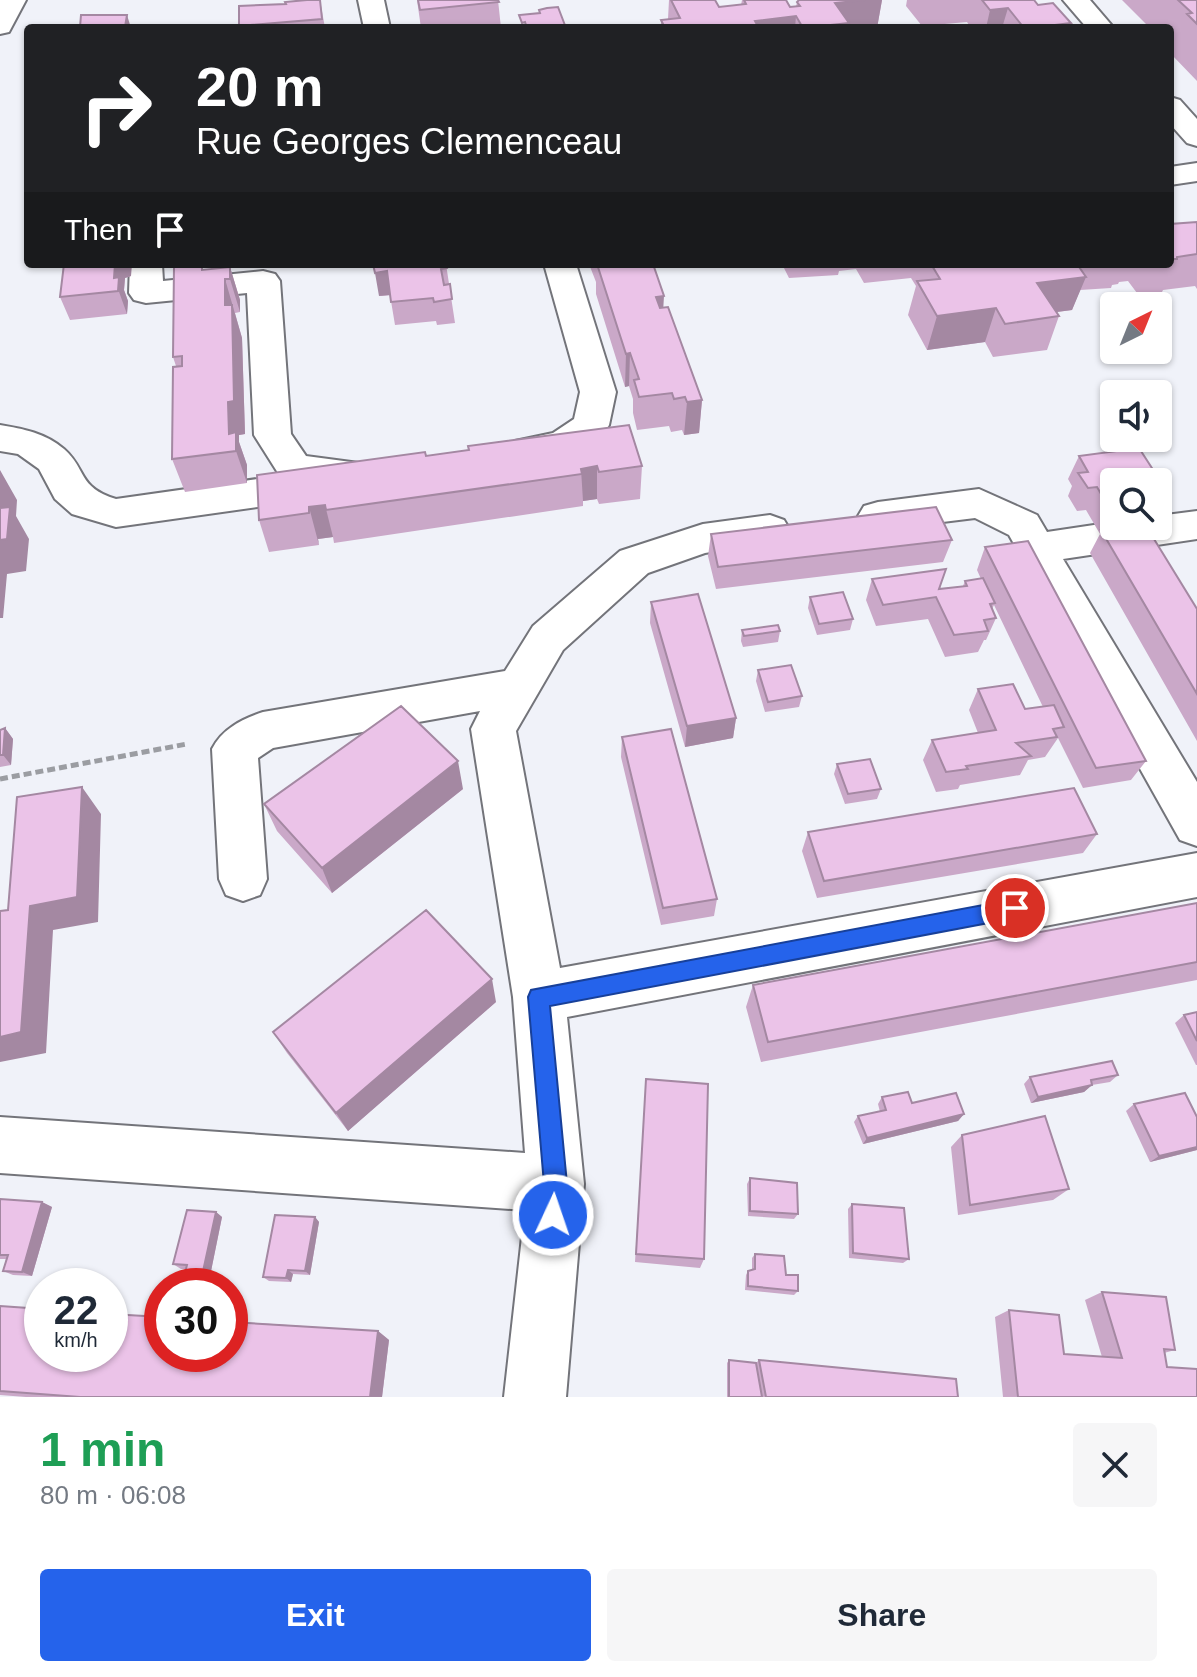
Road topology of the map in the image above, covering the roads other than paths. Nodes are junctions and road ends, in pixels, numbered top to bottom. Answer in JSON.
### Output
{"nodes":[{"id":1,"x":0,"y":0,"type":"edge"},
{"id":2,"x":7,"y":0,"type":"edge"},
{"id":3,"x":13,"y":0,"type":"edge"},
{"id":4,"x":371,"y":0,"type":"edge"},
{"id":5,"x":1076,"y":0,"type":"edge"},
{"id":6,"x":376,"y":24,"type":"edge"},
{"id":7,"x":1097,"y":24,"type":"edge"},
{"id":8,"x":0,"y":26,"type":"edge"},
{"id":9,"x":1174,"y":110,"type":"edge"},
{"id":10,"x":1197,"y":137,"type":"edge"},
{"id":11,"x":1197,"y":172,"type":"edge"},
{"id":12,"x":1174,"y":175,"type":"edge"},
{"id":13,"x":146,"y":268,"type":"edge"},
{"id":14,"x":561,"y":268,"type":"edge"},
{"id":15,"x":0,"y":438,"type":"edge"},
{"id":16,"x":489,"y":456,"type":"edge"},
{"id":17,"x":400,"y":469,"type":"edge"},
{"id":18,"x":314,"y":470,"type":"junction"},
{"id":19,"x":1197,"y":525,"type":"edge"},
{"id":20,"x":1037,"y":548,"type":"junction"},
{"id":21,"x":519,"y":686,"type":"junction"},
{"id":22,"x":1197,"y":825,"type":"edge"},
{"id":23,"x":1197,"y":875,"type":"edge"},
{"id":24,"x":243,"y":879,"type":"dead end"},
{"id":25,"x":539,"y":997,"type":"junction"},
{"id":26,"x":0,"y":1145,"type":"edge"},
{"id":27,"x":556,"y":1184,"type":"junction"},
{"id":28,"x":535,"y":1397,"type":"edge"}],
"edges":[{"from":1,"to":2,"type":"street"},
{"from":3,"to":8,"type":"street"},
{"from":4,"to":6,"type":"street"},
{"from":5,"to":7,"type":"street"},
{"from":9,"to":10,"type":"street"},
{"from":11,"to":12,"type":"street"},
{"from":13,"to":18,"type":"street"},
{"from":14,"to":16,"type":"street"},
{"from":15,"to":18,"type":"street"},
{"from":17,"to":18,"type":"street"},
{"from":19,"to":20,"type":"street"},
{"from":20,"to":21,"type":"street"},
{"from":20,"to":22,"type":"street"},
{"from":21,"to":24,"type":"street"},
{"from":21,"to":25,"type":"street"},
{"from":23,"to":25,"type":"street"},
{"from":25,"to":27,"type":"street"},
{"from":26,"to":27,"type":"street"},
{"from":27,"to":28,"type":"street"}]}
